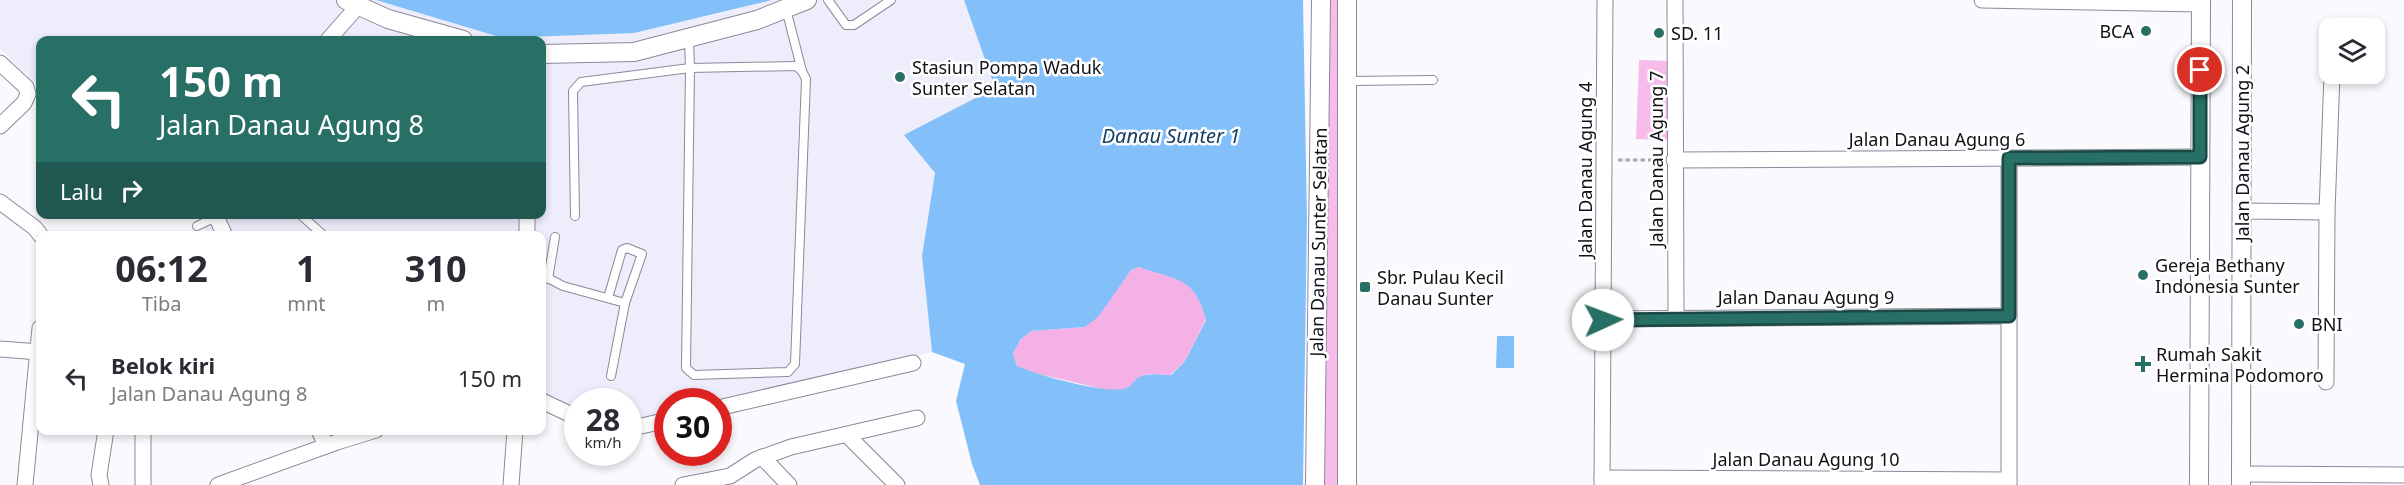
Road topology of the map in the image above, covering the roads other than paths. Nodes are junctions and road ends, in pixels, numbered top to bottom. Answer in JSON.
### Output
{"nodes":[{"id":1,"x":807,"y":0,"type":"edge"},
{"id":2,"x":828,"y":0,"type":"edge"},
{"id":3,"x":891,"y":0,"type":"edge"},
{"id":4,"x":1321,"y":0,"type":"edge"},
{"id":5,"x":1347,"y":0,"type":"edge"},
{"id":6,"x":1605,"y":0,"type":"edge"},
{"id":7,"x":1676,"y":0,"type":"edge"},
{"id":8,"x":1982,"y":0,"type":"edge"},
{"id":9,"x":2242,"y":0,"type":"edge"},
{"id":10,"x":2200,"y":2,"type":"edge"},
{"id":11,"x":352,"y":3,"type":"edge"},
{"id":12,"x":786,"y":9,"type":"junction"},
{"id":13,"x":331,"y":36,"type":"edge"},
{"id":14,"x":450,"y":36,"type":"edge"},
{"id":15,"x":688,"y":39,"type":"junction"},
{"id":16,"x":546,"y":54,"type":"edge"},
{"id":17,"x":0,"y":63,"type":"edge"},
{"id":18,"x":690,"y":68,"type":"junction"},
{"id":19,"x":802,"y":71,"type":"junction"},
{"id":20,"x":1433,"y":80,"type":"dead end"},
{"id":21,"x":1347,"y":81,"type":"junction"},
{"id":22,"x":2332,"y":84,"type":"edge"},
{"id":23,"x":0,"y":126,"type":"edge"},
{"id":24,"x":2200,"y":157,"type":"junction"},
{"id":25,"x":2009,"y":158,"type":"junction"},
{"id":26,"x":1674,"y":160,"type":"junction"},
{"id":27,"x":0,"y":202,"type":"edge"},
{"id":28,"x":2242,"y":211,"type":"junction"},
{"id":29,"x":2327,"y":212,"type":"junction"},
{"id":30,"x":575,"y":216,"type":"dead end"},
{"id":31,"x":210,"y":219,"type":"edge"},
{"id":32,"x":305,"y":219,"type":"edge"},
{"id":33,"x":197,"y":226,"type":"dead end"},
{"id":34,"x":37,"y":231,"type":"edge"},
{"id":35,"x":319,"y":231,"type":"edge"},
{"id":36,"x":555,"y":237,"type":"dead end"},
{"id":37,"x":546,"y":273,"type":"edge"},
{"id":38,"x":546,"y":278,"type":"edge"},
{"id":39,"x":608,"y":298,"type":"junction"},
{"id":40,"x":626,"y":303,"type":"junction"},
{"id":41,"x":2009,"y":316,"type":"junction"},
{"id":42,"x":1676,"y":318,"type":"junction"},
{"id":43,"x":1603,"y":320,"type":"junction"},
{"id":44,"x":0,"y":349,"type":"edge"},
{"id":45,"x":36,"y":352,"type":"edge"},
{"id":46,"x":913,"y":363,"type":"dead end"},
{"id":47,"x":611,"y":376,"type":"dead end"},
{"id":48,"x":36,"y":380,"type":"edge"},
{"id":49,"x":2326,"y":382,"type":"dead end"},
{"id":50,"x":546,"y":403,"type":"edge"},
{"id":51,"x":732,"y":405,"type":"edge"},
{"id":52,"x":564,"y":411,"type":"edge"},
{"id":53,"x":916,"y":418,"type":"dead end"},
{"id":54,"x":105,"y":435,"type":"edge"},
{"id":55,"x":143,"y":435,"type":"edge"},
{"id":56,"x":321,"y":435,"type":"edge"},
{"id":57,"x":360,"y":435,"type":"edge"},
{"id":58,"x":515,"y":435,"type":"edge"},
{"id":59,"x":847,"y":435,"type":"junction"},
{"id":60,"x":326,"y":446,"type":"junction"},
{"id":61,"x":762,"y":457,"type":"junction"},
{"id":62,"x":2404,"y":475,"type":"edge"},
{"id":63,"x":2241,"y":479,"type":"edge"},
{"id":64,"x":1602,"y":481,"type":"edge"},
{"id":65,"x":2009,"y":482,"type":"edge"},
{"id":66,"x":25,"y":485,"type":"edge"},
{"id":67,"x":101,"y":485,"type":"edge"},
{"id":68,"x":142,"y":485,"type":"edge"},
{"id":69,"x":218,"y":485,"type":"edge"},
{"id":70,"x":511,"y":485,"type":"edge"},
{"id":71,"x":683,"y":485,"type":"edge"},
{"id":72,"x":789,"y":485,"type":"edge"},
{"id":73,"x":897,"y":485,"type":"edge"},
{"id":74,"x":1315,"y":485,"type":"edge"},
{"id":75,"x":1347,"y":485,"type":"edge"},
{"id":76,"x":2199,"y":485,"type":"edge"}],
"edges":[{"from":1,"to":12,"type":"street"},
{"from":2,"to":3,"type":"lane"},
{"from":4,"to":74,"type":"street","name":"Jalan Danau Sunter Selatan"},
{"from":5,"to":21,"type":"street","name":"Jalan Danau Sunter Selatan"},
{"from":6,"to":43,"type":"street","name":"Jalan Danau Agung 4"},
{"from":7,"to":26,"type":"street","name":"Jalan Danau Agung 7"},
{"from":8,"to":10,"type":"street"},
{"from":9,"to":28,"type":"street","name":"Jalan Danau Agung 2"},
{"from":10,"to":24,"type":"street"},
{"from":11,"to":13,"type":"street"},
{"from":11,"to":14,"type":"street"},
{"from":12,"to":15,"type":"street"},
{"from":12,"to":19,"type":"lane"},
{"from":15,"to":16,"type":"street"},
{"from":15,"to":18,"type":"lane"},
{"from":17,"to":23,"type":"street"},
{"from":18,"to":19,"type":"lane"},
{"from":18,"to":19,"type":"lane"},
{"from":18,"to":30,"type":"lane"},
{"from":20,"to":21,"type":"lane"},
{"from":21,"to":75,"type":"street","name":"Jalan Danau Sunter Selatan"},
{"from":22,"to":29,"type":"street"},
{"from":24,"to":25,"type":"street","name":"Jalan Danau Agung 6"},
{"from":24,"to":76,"type":"street"},
{"from":25,"to":26,"type":"street","name":"Jalan Danau Agung 6"},
{"from":25,"to":41,"type":"street"},
{"from":26,"to":42,"type":"street","name":"Jalan Danau Agung 7"},
{"from":27,"to":34,"type":"street"},
{"from":28,"to":29,"type":"street"},
{"from":28,"to":63,"type":"street","name":"Jalan Danau Agung 2"},
{"from":29,"to":49,"type":"street"},
{"from":31,"to":33,"type":"lane"},
{"from":32,"to":35,"type":"lane"},
{"from":36,"to":37,"type":"lane"},
{"from":38,"to":39,"type":"lane"},
{"from":39,"to":40,"type":"lane"},
{"from":39,"to":40,"type":"lane"},
{"from":40,"to":47,"type":"lane"},
{"from":41,"to":42,"type":"street","name":"Jalan Danau Agung 9"},
{"from":41,"to":65,"type":"street"},
{"from":42,"to":43,"type":"street","name":"Jalan Danau Agung 9"},
{"from":43,"to":64,"type":"street","name":"Jalan Danau Agung 4"},
{"from":44,"to":45,"type":"street"},
{"from":46,"to":51,"type":"street"},
{"from":48,"to":66,"type":"street"},
{"from":50,"to":52,"type":"street"},
{"from":53,"to":59,"type":"street"},
{"from":54,"to":67,"type":"street"},
{"from":55,"to":68,"type":"street"},
{"from":56,"to":60,"type":"street"},
{"from":57,"to":60,"type":"street"},
{"from":58,"to":70,"type":"street"},
{"from":59,"to":61,"type":"street"},
{"from":59,"to":73,"type":"street"},
{"from":60,"to":69,"type":"street"},
{"from":61,"to":71,"type":"street"},
{"from":61,"to":72,"type":"street"},
{"from":62,"to":63,"type":"street"},
{"from":64,"to":65,"type":"street","name":"Jalan Danau Agung 10"}]}
